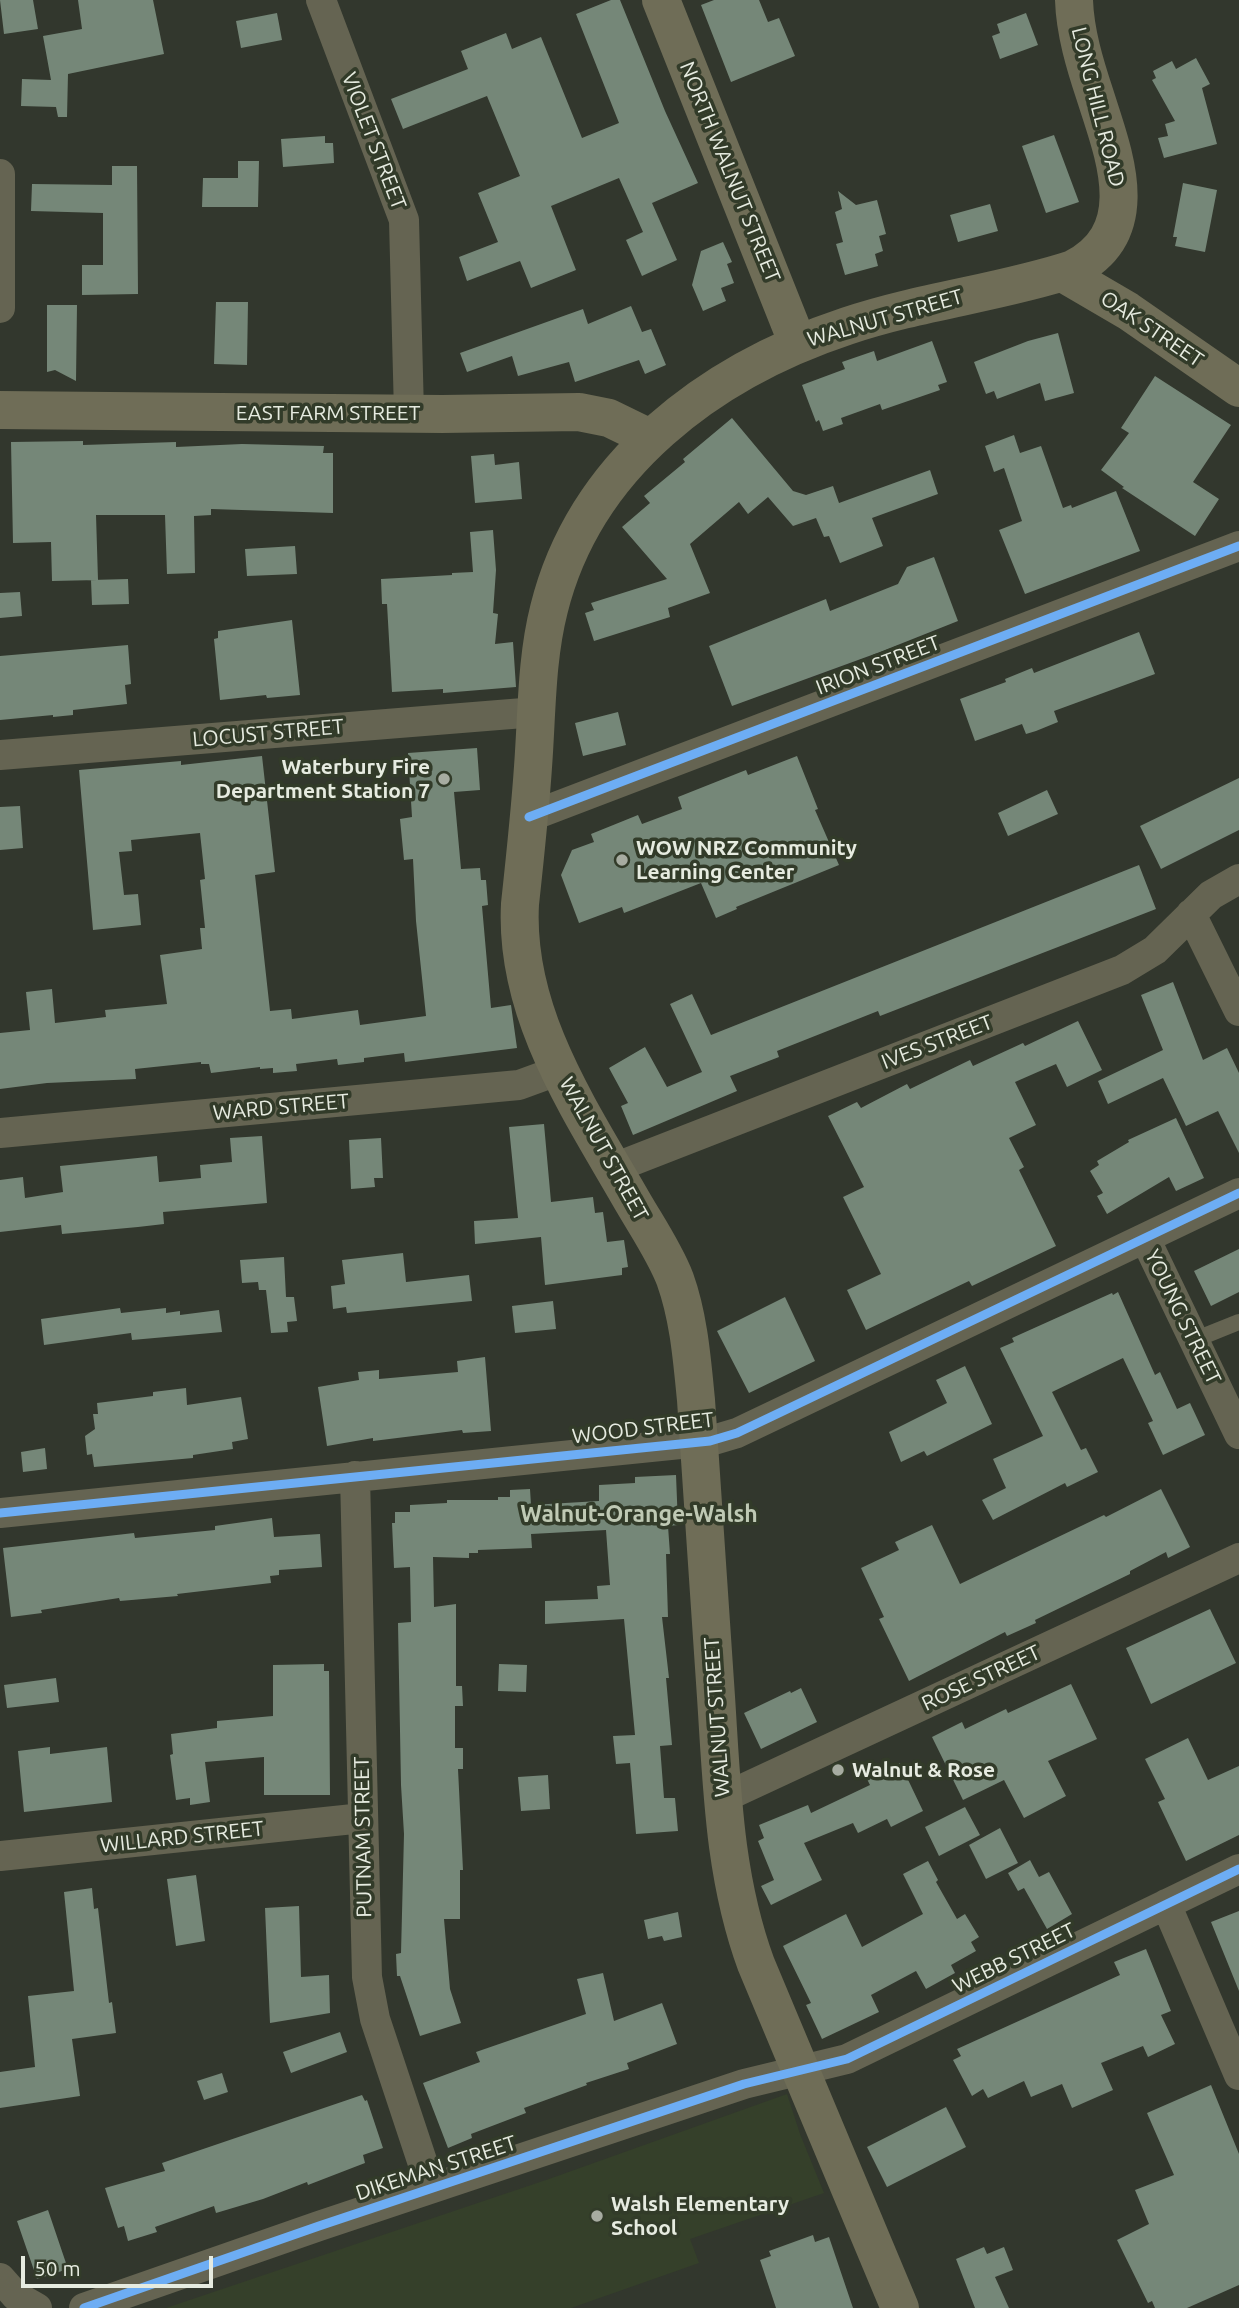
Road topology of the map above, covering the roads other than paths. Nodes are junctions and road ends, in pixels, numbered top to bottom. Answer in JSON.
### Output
{"nodes":[{"id":1,"x":321,"y":0,"type":"edge"},
{"id":2,"x":661,"y":0,"type":"edge"},
{"id":3,"x":1074,"y":0,"type":"edge"},
{"id":4,"x":0,"y":174,"type":"edge"},
{"id":5,"x":1063,"y":273,"type":"junction"},
{"id":6,"x":0,"y":308,"type":"edge"},
{"id":7,"x":798,"y":344,"type":"junction"},
{"id":8,"x":1239,"y":388,"type":"edge"},
{"id":9,"x":0,"y":410,"type":"edge"},
{"id":10,"x":410,"y":413,"type":"junction"},
{"id":11,"x":650,"y":438,"type":"junction"},
{"id":12,"x":1239,"y":546,"type":"edge"},
{"id":13,"x":536,"y":712,"type":"junction"},
{"id":14,"x":0,"y":755,"type":"edge"},
{"id":15,"x":529,"y":817,"type":"junction"},
{"id":16,"x":1239,"y":879,"type":"edge"},
{"id":17,"x":1191,"y":914,"type":"junction"},
{"id":18,"x":1239,"y":1011,"type":"edge"},
{"id":19,"x":560,"y":1070,"type":"junction"},
{"id":20,"x":0,"y":1133,"type":"edge"},
{"id":21,"x":614,"y":1168,"type":"junction"},
{"id":22,"x":1239,"y":1193,"type":"edge"},
{"id":23,"x":1145,"y":1238,"type":"junction"},
{"id":24,"x":1239,"y":1322,"type":"edge"},
{"id":25,"x":1194,"y":1340,"type":"junction"},
{"id":26,"x":1239,"y":1434,"type":"edge"},
{"id":27,"x":699,"y":1443,"type":"junction"},
{"id":28,"x":355,"y":1476,"type":"junction"},
{"id":29,"x":0,"y":1513,"type":"edge"},
{"id":30,"x":1239,"y":1558,"type":"edge"},
{"id":31,"x":723,"y":1798,"type":"junction"},
{"id":32,"x":363,"y":1818,"type":"junction"},
{"id":33,"x":0,"y":1856,"type":"edge"},
{"id":34,"x":1239,"y":1869,"type":"edge"},
{"id":35,"x":1166,"y":1904,"type":"junction"},
{"id":36,"x":802,"y":2070,"type":"junction"},
{"id":37,"x":1239,"y":2075,"type":"edge"},
{"id":38,"x":431,"y":2188,"type":"junction"},
{"id":39,"x":0,"y":2278,"type":"edge"},
{"id":40,"x":37,"y":2308,"type":"edge"},
{"id":41,"x":84,"y":2308,"type":"edge"},
{"id":42,"x":900,"y":2308,"type":"edge"}],
"edges":[{"from":1,"to":10,"type":"street","name":"VIOLET STREET"},
{"from":2,"to":7,"type":"main road","name":"NORTH WALNUT STREET"},
{"from":3,"to":5,"type":"main road","name":"LONG HILL ROAD"},
{"from":4,"to":6,"type":"street"},
{"from":5,"to":7,"type":"main road","name":"WALNUT STREET"},
{"from":5,"to":8,"type":"main road","name":"OAK STREET"},
{"from":7,"to":11,"type":"main road","name":"WALNUT STREET"},
{"from":9,"to":10,"type":"main road","name":"EAST FARM STREET"},
{"from":10,"to":11,"type":"main road","name":"EAST FARM STREET"},
{"from":11,"to":13,"type":"main road","name":"WALNUT STREET"},
{"from":12,"to":15,"type":"street","name":"IRION STREET"},
{"from":13,"to":14,"type":"street","name":"LOCUST STREET"},
{"from":13,"to":15,"type":"main road","name":"WALNUT STREET"},
{"from":15,"to":19,"type":"main road","name":"WALNUT STREET"},
{"from":16,"to":17,"type":"street","name":"IVES STREET"},
{"from":17,"to":18,"type":"street"},
{"from":17,"to":21,"type":"street","name":"IVES STREET"},
{"from":19,"to":20,"type":"street","name":"WARD STREET"},
{"from":19,"to":21,"type":"main road","name":"WALNUT STREET"},
{"from":21,"to":27,"type":"main road","name":"WALNUT STREET"},
{"from":22,"to":23,"type":"street","name":"WOOD STREET"},
{"from":23,"to":25,"type":"street","name":"YOUNG STREET"},
{"from":23,"to":27,"type":"street","name":"WOOD STREET"},
{"from":24,"to":25,"type":"lane"},
{"from":25,"to":26,"type":"street","name":"YOUNG STREET"},
{"from":27,"to":28,"type":"street","name":"WOOD STREET"},
{"from":27,"to":31,"type":"main road","name":"WALNUT STREET"},
{"from":28,"to":29,"type":"street","name":"WOOD STREET"},
{"from":28,"to":32,"type":"street","name":"PUTNAM STREET"},
{"from":30,"to":31,"type":"street","name":"ROSE STREET"},
{"from":31,"to":36,"type":"main road","name":"WALNUT STREET"},
{"from":32,"to":33,"type":"street","name":"WILLARD STREET"},
{"from":32,"to":38,"type":"street","name":"PUTNAM STREET"},
{"from":34,"to":35,"type":"street","name":"WEBB STREET"},
{"from":35,"to":36,"type":"street","name":"WEBB STREET"},
{"from":35,"to":37,"type":"street"},
{"from":36,"to":38,"type":"street","name":"DIKEMAN STREET"},
{"from":36,"to":42,"type":"main road","name":"WALNUT STREET"},
{"from":38,"to":41,"type":"street","name":"DIKEMAN STREET"},
{"from":39,"to":40,"type":"street"}]}
